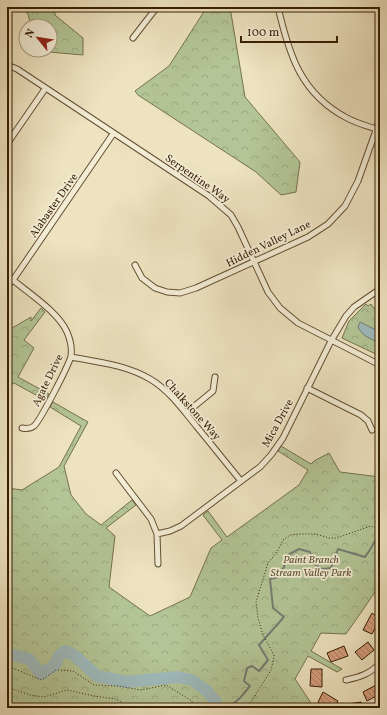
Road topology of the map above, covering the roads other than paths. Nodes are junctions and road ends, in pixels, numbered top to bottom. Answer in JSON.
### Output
{"nodes":[{"id":1,"x":157,"y":7,"type":"edge"},
{"id":2,"x":278,"y":7,"type":"edge"},
{"id":3,"x":133,"y":38,"type":"dead end"},
{"id":4,"x":7,"y":65,"type":"edge"},
{"id":5,"x":45,"y":89,"type":"junction"},
{"id":6,"x":380,"y":119,"type":"edge"},
{"id":7,"x":376,"y":129,"type":"junction"},
{"id":8,"x":113,"y":134,"type":"junction"},
{"id":9,"x":7,"y":144,"type":"edge"},
{"id":10,"x":254,"y":261,"type":"junction"},
{"id":11,"x":135,"y":265,"type":"dead end"},
{"id":12,"x":13,"y":280,"type":"junction"},
{"id":13,"x":7,"y":286,"type":"edge"},
{"id":14,"x":380,"y":289,"type":"edge"},
{"id":15,"x":331,"y":341,"type":"junction"},
{"id":16,"x":71,"y":357,"type":"junction"},
{"id":17,"x":380,"y":365,"type":"edge"},
{"id":18,"x":215,"y":377,"type":"dead end"},
{"id":19,"x":307,"y":388,"type":"junction"},
{"id":20,"x":186,"y":413,"type":"junction"},
{"id":21,"x":22,"y":428,"type":"dead end"},
{"id":22,"x":372,"y":430,"type":"dead end"},
{"id":23,"x":116,"y":473,"type":"dead end"},
{"id":24,"x":241,"y":481,"type":"junction"},
{"id":25,"x":157,"y":534,"type":"junction"},
{"id":26,"x":158,"y":564,"type":"dead end"},
{"id":27,"x":380,"y":663,"type":"edge"},
{"id":28,"x":346,"y":680,"type":"dead end"}],
"edges":[{"from":1,"to":3,"type":"street"},
{"from":2,"to":7,"type":"street"},
{"from":4,"to":5,"type":"street","name":"Serpentine Way"},
{"from":5,"to":8,"type":"street","name":"Serpentine Way"},
{"from":5,"to":9,"type":"street"},
{"from":6,"to":7,"type":"street","name":"Hidden Valley Lane"},
{"from":7,"to":10,"type":"street","name":"Hidden Valley Lane"},
{"from":8,"to":10,"type":"street","name":"Serpentine Way"},
{"from":8,"to":12,"type":"street","name":"Alabaster Drive"},
{"from":10,"to":11,"type":"street","name":"Hidden Valley Lane"},
{"from":10,"to":15,"type":"street","name":"Serpentine Way"},
{"from":12,"to":13,"type":"street","name":"Alabaster Drive"},
{"from":12,"to":16,"type":"street","name":"Agate Drive"},
{"from":14,"to":15,"type":"street","name":"Mica Drive"},
{"from":15,"to":17,"type":"street","name":"Serpentine Way"},
{"from":15,"to":19,"type":"street","name":"Mica Drive"},
{"from":16,"to":20,"type":"street","name":"Chalkstone Way"},
{"from":16,"to":21,"type":"street","name":"Agate Drive"},
{"from":18,"to":20,"type":"street"},
{"from":19,"to":22,"type":"street"},
{"from":19,"to":24,"type":"street","name":"Mica Drive"},
{"from":20,"to":24,"type":"street","name":"Chalkstone Way"},
{"from":23,"to":25,"type":"street"},
{"from":24,"to":25,"type":"street","name":"Mica Drive"},
{"from":25,"to":26,"type":"street"},
{"from":27,"to":28,"type":"street"}]}
